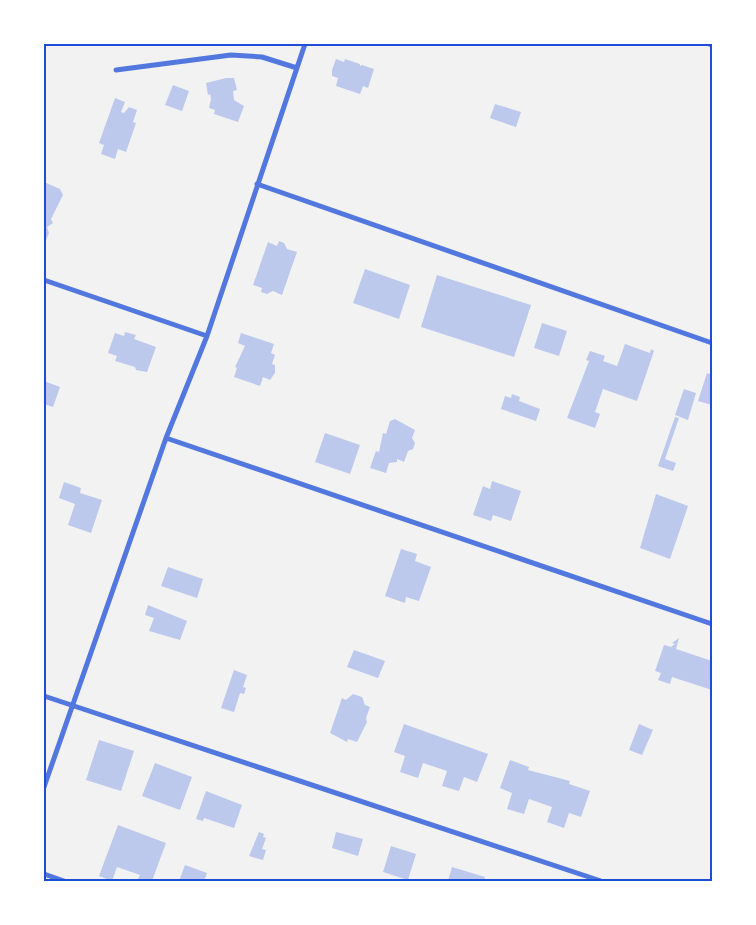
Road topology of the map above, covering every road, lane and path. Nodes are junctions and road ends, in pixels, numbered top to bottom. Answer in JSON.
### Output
{"nodes":[{"id":1,"x":305,"y":44,"type":"edge"},
{"id":2,"x":296,"y":68,"type":"junction"},
{"id":3,"x":116,"y":70,"type":"dead end"},
{"id":4,"x":257,"y":184,"type":"junction"},
{"id":5,"x":44,"y":280,"type":"edge"},
{"id":6,"x":207,"y":336,"type":"junction"},
{"id":7,"x":712,"y":343,"type":"edge"},
{"id":8,"x":166,"y":438,"type":"junction"},
{"id":9,"x":712,"y":624,"type":"edge"},
{"id":10,"x":44,"y":696,"type":"edge"},
{"id":11,"x":73,"y":707,"type":"junction"},
{"id":12,"x":44,"y":787,"type":"edge"},
{"id":13,"x":44,"y":874,"type":"edge"},
{"id":14,"x":64,"y":881,"type":"edge"},
{"id":15,"x":601,"y":881,"type":"edge"}],
"edges":[{"from":1,"to":2,"type":"street"},
{"from":2,"to":3,"type":"street"},
{"from":2,"to":4,"type":"street"},
{"from":4,"to":6,"type":"street"},
{"from":4,"to":7,"type":"street"},
{"from":5,"to":6,"type":"street"},
{"from":6,"to":8,"type":"street"},
{"from":8,"to":9,"type":"street"},
{"from":8,"to":11,"type":"street"},
{"from":10,"to":11,"type":"street"},
{"from":11,"to":12,"type":"street"},
{"from":11,"to":15,"type":"street"},
{"from":13,"to":14,"type":"street"}]}
